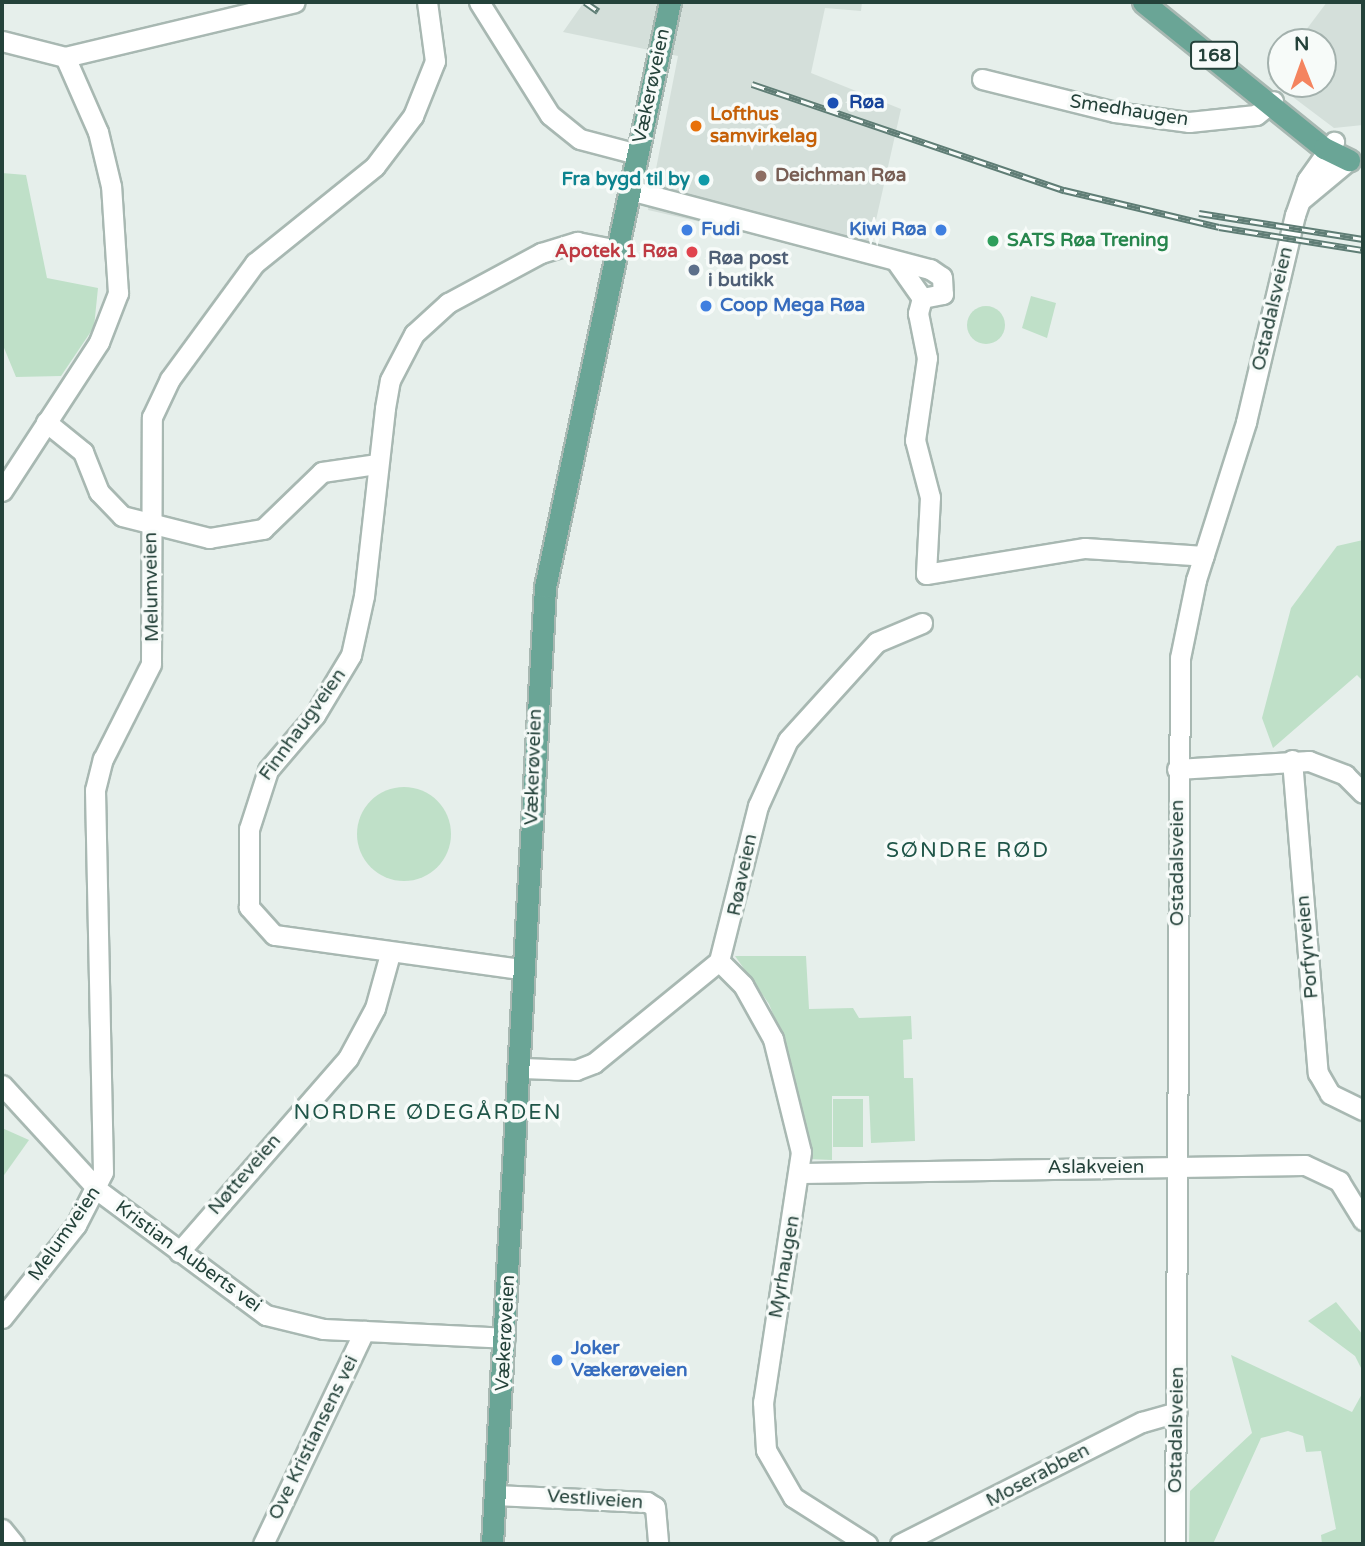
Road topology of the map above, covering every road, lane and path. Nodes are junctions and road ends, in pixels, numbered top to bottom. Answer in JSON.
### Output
{"nodes":[{"id":1,"x":295,"y":2,"type":"edge"},
{"id":2,"x":427,"y":2,"type":"edge"},
{"id":3,"x":478,"y":2,"type":"edge"},
{"id":4,"x":670,"y":2,"type":"edge"},
{"id":5,"x":1143,"y":2,"type":"edge"},
{"id":6,"x":2,"y":41,"type":"edge"},
{"id":7,"x":65,"y":57,"type":"junction"},
{"id":8,"x":982,"y":79,"type":"dead end"},
{"id":9,"x":1279,"y":106,"type":"junction"},
{"id":10,"x":1331,"y":146,"type":"junction"},
{"id":11,"x":637,"y":155,"type":"junction"},
{"id":12,"x":1356,"y":165,"type":"edge"},
{"id":13,"x":630,"y":190,"type":"junction"},
{"id":14,"x":1302,"y":199,"type":"junction"},
{"id":15,"x":618,"y":250,"type":"junction"},
{"id":16,"x":896,"y":261,"type":"junction"},
{"id":17,"x":922,"y":298,"type":"junction"},
{"id":18,"x":46,"y":422,"type":"junction"},
{"id":19,"x":377,"y":464,"type":"junction"},
{"id":20,"x":2,"y":491,"type":"edge"},
{"id":21,"x":152,"y":526,"type":"junction"},
{"id":22,"x":1204,"y":556,"type":"junction"},
{"id":23,"x":922,"y":623,"type":"dead end"},
{"id":24,"x":1292,"y":760,"type":"junction"},
{"id":25,"x":1177,"y":769,"type":"junction"},
{"id":26,"x":1363,"y":793,"type":"edge"},
{"id":27,"x":390,"y":954,"type":"junction"},
{"id":28,"x":719,"y":961,"type":"junction"},
{"id":29,"x":513,"y":968,"type":"dead end"},
{"id":30,"x":522,"y":1068,"type":"junction"},
{"id":31,"x":2,"y":1085,"type":"edge"},
{"id":32,"x":1363,"y":1110,"type":"edge"},
{"id":33,"x":1181,"y":1166,"type":"junction"},
{"id":34,"x":802,"y":1173,"type":"junction"},
{"id":35,"x":1355,"y":1187,"type":"edge"},
{"id":36,"x":99,"y":1191,"type":"junction"},
{"id":37,"x":1363,"y":1220,"type":"edge"},
{"id":38,"x":179,"y":1252,"type":"junction"},
{"id":39,"x":2,"y":1318,"type":"edge"},
{"id":40,"x":364,"y":1331,"type":"junction"},
{"id":41,"x":505,"y":1338,"type":"junction"},
{"id":42,"x":1177,"y":1412,"type":"junction"},
{"id":43,"x":495,"y":1495,"type":"junction"},
{"id":44,"x":2,"y":1529,"type":"edge"},
{"id":45,"x":14,"y":1544,"type":"edge"},
{"id":46,"x":263,"y":1544,"type":"edge"},
{"id":47,"x":492,"y":1544,"type":"edge"},
{"id":48,"x":658,"y":1544,"type":"edge"},
{"id":49,"x":867,"y":1544,"type":"edge"},
{"id":50,"x":900,"y":1544,"type":"edge"},
{"id":51,"x":1175,"y":1544,"type":"edge"}],
"edges":[{"from":1,"to":7,"type":"street"},
{"from":2,"to":21,"type":"street","name":"Melumveien"},
{"from":3,"to":11,"type":"street"},
{"from":4,"to":11,"type":"main road","name":"Vækerøveien"},
{"from":5,"to":9,"type":"main road","number":"168"},
{"from":6,"to":7,"type":"street"},
{"from":7,"to":18,"type":"street"},
{"from":8,"to":9,"type":"street","name":"Smedhaugen"},
{"from":9,"to":10,"type":"main road","number":"168"},
{"from":10,"to":12,"type":"main road","number":"168"},
{"from":10,"to":14,"type":"street","name":"Ostadalsveien"},
{"from":11,"to":13,"type":"main road","name":"Vækerøveien"},
{"from":12,"to":14,"type":"street"},
{"from":13,"to":15,"type":"main road","name":"Vækerøveien"},
{"from":13,"to":16,"type":"street"},
{"from":14,"to":22,"type":"street","name":"Ostadalsveien"},
{"from":15,"to":19,"type":"street","name":"Finnhaugveien"},
{"from":15,"to":30,"type":"main road","name":"Vækerøveien"},
{"from":16,"to":17,"type":"street"},
{"from":16,"to":17,"type":"street"},
{"from":17,"to":22,"type":"street"},
{"from":18,"to":20,"type":"street"},
{"from":18,"to":21,"type":"street"},
{"from":19,"to":21,"type":"street"},
{"from":19,"to":27,"type":"street","name":"Finnhaugveien"},
{"from":21,"to":36,"type":"street","name":"Melumveien"},
{"from":22,"to":25,"type":"street","name":"Ostadalsveien"},
{"from":23,"to":28,"type":"street","name":"Røaveien"},
{"from":24,"to":25,"type":"street"},
{"from":24,"to":26,"type":"street"},
{"from":24,"to":32,"type":"street","name":"Porfyrveien"},
{"from":25,"to":33,"type":"street","name":"Ostadalsveien"},
{"from":27,"to":29,"type":"street","name":"Finnhaugveien"},
{"from":27,"to":38,"type":"street","name":"Nøtteveien"},
{"from":28,"to":30,"type":"street"},
{"from":28,"to":34,"type":"street","name":"Myrhaugen"},
{"from":30,"to":41,"type":"main road","name":"Vækerøveien"},
{"from":31,"to":36,"type":"street","name":"Kristian Auberts vei"},
{"from":33,"to":34,"type":"street","name":"Aslakveien"},
{"from":33,"to":35,"type":"street","name":"Aslakveien"},
{"from":33,"to":42,"type":"street","name":"Ostadalsveien"},
{"from":34,"to":49,"type":"street","name":"Myrhaugen"},
{"from":35,"to":37,"type":"street","name":"Aslakveien"},
{"from":36,"to":38,"type":"street","name":"Kristian Auberts vei"},
{"from":36,"to":39,"type":"street","name":"Melumveien"},
{"from":38,"to":40,"type":"street","name":"Kristian Auberts vei"},
{"from":40,"to":41,"type":"street","name":"Kristian Auberts vei"},
{"from":40,"to":46,"type":"street","name":"Ove Kristiansens vei"},
{"from":41,"to":43,"type":"main road","name":"Vækerøveien"},
{"from":42,"to":50,"type":"street","name":"Moserabben"},
{"from":42,"to":51,"type":"street","name":"Ostadalsveien"},
{"from":43,"to":47,"type":"main road","name":"Vækerøveien"},
{"from":43,"to":48,"type":"street","name":"Vestliveien"},
{"from":44,"to":45,"type":"street"}]}
